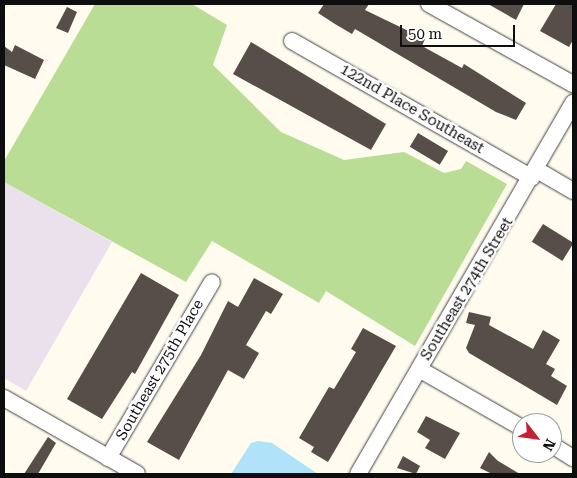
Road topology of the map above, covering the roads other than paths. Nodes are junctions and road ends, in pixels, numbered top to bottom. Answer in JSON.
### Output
{"nodes":[{"id":1,"x":429,"y":4,"type":"edge"},
{"id":2,"x":292,"y":40,"type":"dead end"},
{"id":3,"x":573,"y":84,"type":"edge"},
{"id":4,"x":573,"y":102,"type":"edge"},
{"id":5,"x":534,"y":174,"type":"junction"},
{"id":6,"x":573,"y":191,"type":"edge"},
{"id":7,"x":212,"y":282,"type":"dead end"},
{"id":8,"x":419,"y":370,"type":"junction"},
{"id":9,"x":4,"y":398,"type":"edge"},
{"id":10,"x":512,"y":422,"type":"edge"},
{"id":11,"x":562,"y":451,"type":"edge"},
{"id":12,"x":108,"y":458,"type":"junction"},
{"id":13,"x":573,"y":458,"type":"edge"},
{"id":14,"x":137,"y":474,"type":"edge"},
{"id":15,"x":358,"y":474,"type":"edge"}],
"edges":[{"from":1,"to":3,"type":"street"},
{"from":2,"to":5,"type":"street","name":"122nd Place Southeast"},
{"from":4,"to":5,"type":"street","name":"Southeast 274th Street"},
{"from":5,"to":6,"type":"street","name":"122nd Place Southeast"},
{"from":5,"to":8,"type":"street","name":"Southeast 274th Street"},
{"from":7,"to":12,"type":"street","name":"Southeast 275th Place"},
{"from":8,"to":10,"type":"street"},
{"from":8,"to":15,"type":"street","name":"Southeast 274th Street"},
{"from":9,"to":12,"type":"street"},
{"from":11,"to":13,"type":"street"},
{"from":12,"to":14,"type":"street"}]}
